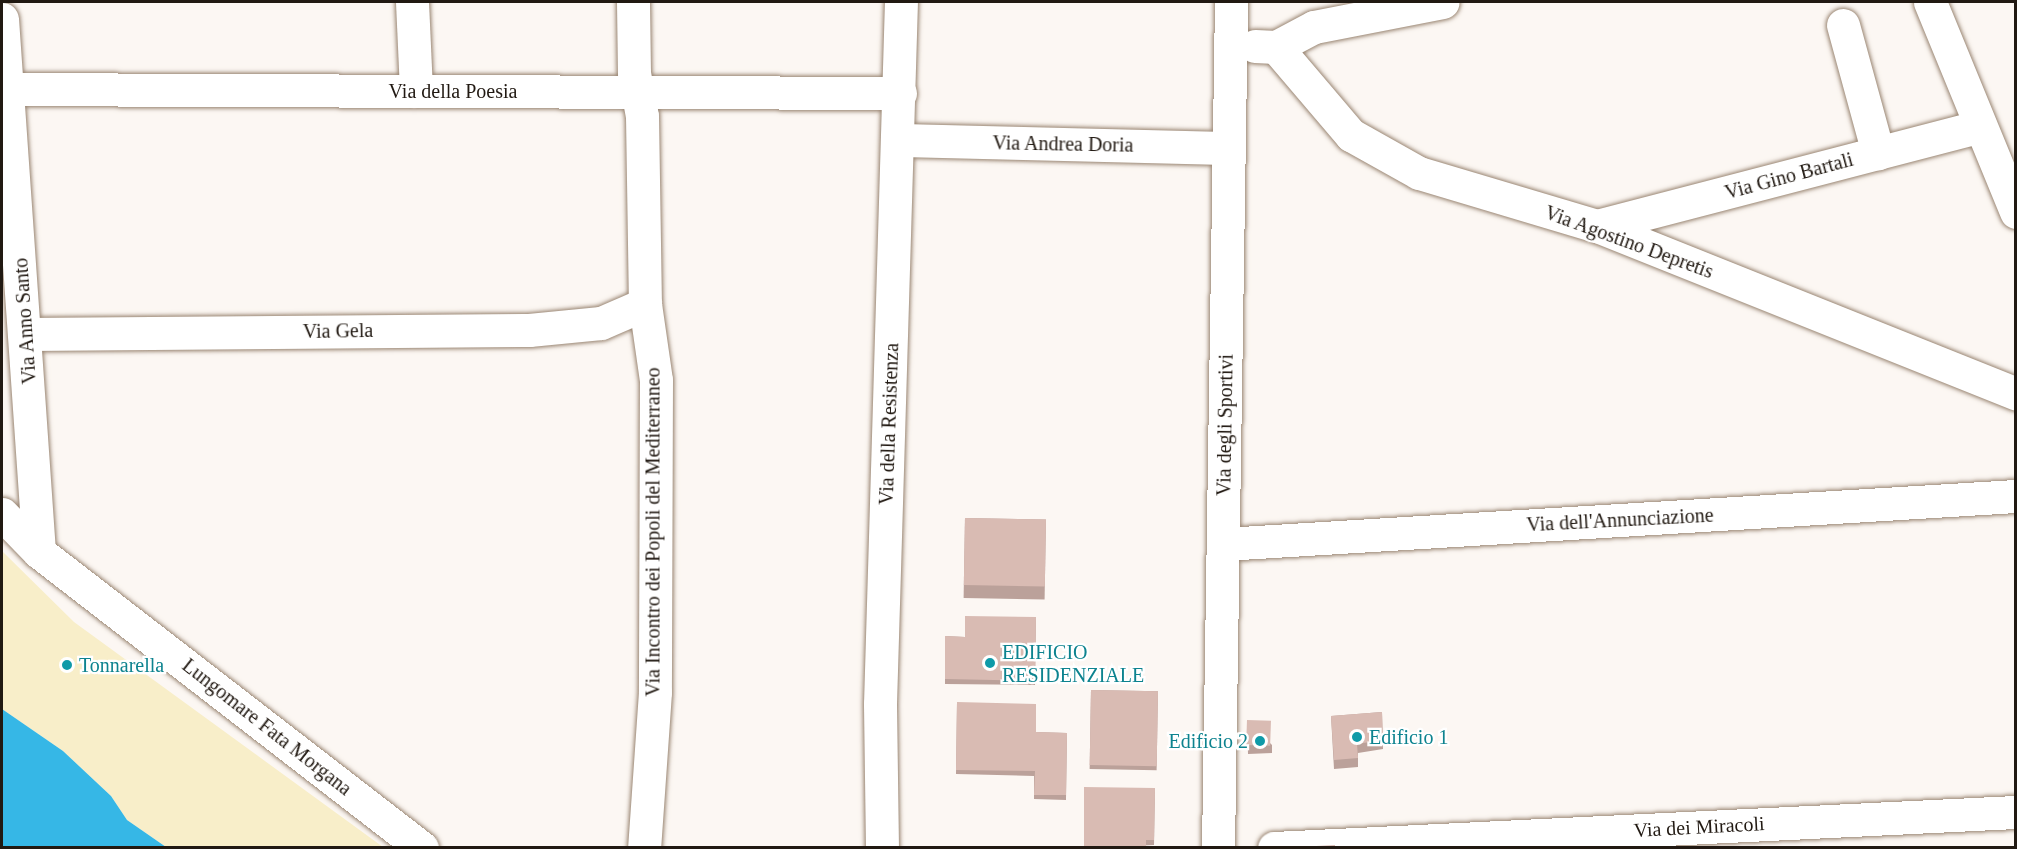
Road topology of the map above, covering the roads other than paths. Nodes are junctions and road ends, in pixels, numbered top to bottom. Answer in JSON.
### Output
{"nodes":[{"id":1,"x":412,"y":2,"type":"edge"},
{"id":2,"x":633,"y":2,"type":"edge"},
{"id":3,"x":901,"y":2,"type":"edge"},
{"id":4,"x":1231,"y":2,"type":"edge"},
{"id":5,"x":1443,"y":2,"type":"edge"},
{"id":6,"x":1930,"y":2,"type":"edge"},
{"id":7,"x":2,"y":19,"type":"edge"},
{"id":8,"x":1843,"y":25,"type":"dead end"},
{"id":9,"x":1232,"y":44,"type":"junction"},
{"id":10,"x":1276,"y":47,"type":"junction"},
{"id":11,"x":6,"y":89,"type":"junction"},
{"id":12,"x":416,"y":91,"type":"junction"},
{"id":13,"x":636,"y":92,"type":"junction"},
{"id":14,"x":900,"y":93,"type":"junction"},
{"id":15,"x":1980,"y":126,"type":"junction"},
{"id":16,"x":898,"y":140,"type":"junction"},
{"id":17,"x":1229,"y":148,"type":"junction"},
{"id":18,"x":1878,"y":153,"type":"junction"},
{"id":19,"x":2016,"y":212,"type":"edge"},
{"id":20,"x":1597,"y":226,"type":"junction"},
{"id":21,"x":645,"y":304,"type":"junction"},
{"id":22,"x":27,"y":334,"type":"junction"},
{"id":23,"x":2016,"y":394,"type":"edge"},
{"id":24,"x":2016,"y":496,"type":"edge"},
{"id":25,"x":2,"y":514,"type":"edge"},
{"id":26,"x":1224,"y":544,"type":"junction"},
{"id":27,"x":39,"y":552,"type":"junction"},
{"id":28,"x":2016,"y":812,"type":"edge"},
{"id":29,"x":422,"y":848,"type":"edge"},
{"id":30,"x":644,"y":848,"type":"edge"},
{"id":31,"x":882,"y":848,"type":"edge"},
{"id":32,"x":1218,"y":848,"type":"edge"},
{"id":33,"x":1274,"y":848,"type":"edge"}],
"edges":[{"from":1,"to":12,"type":"street"},
{"from":2,"to":13,"type":"street","name":"Via Incontro dei Popoli del Mediterraneo"},
{"from":3,"to":14,"type":"street","name":"Via della Resistenza"},
{"from":4,"to":9,"type":"street","name":"Via degli Sportivi"},
{"from":5,"to":10,"type":"street"},
{"from":6,"to":15,"type":"street"},
{"from":7,"to":11,"type":"street","name":"Via Anno Santo"},
{"from":8,"to":18,"type":"street"},
{"from":9,"to":10,"type":"street"},
{"from":9,"to":17,"type":"street","name":"Via degli Sportivi"},
{"from":10,"to":20,"type":"street","name":"Via Agostino Depretis"},
{"from":11,"to":12,"type":"street","name":"Via della Poesia"},
{"from":11,"to":22,"type":"street","name":"Via Anno Santo"},
{"from":12,"to":13,"type":"street","name":"Via della Poesia"},
{"from":13,"to":14,"type":"street","name":"Via della Poesia"},
{"from":13,"to":21,"type":"street","name":"Via Incontro dei Popoli del Mediterraneo"},
{"from":14,"to":16,"type":"street","name":"Via della Resistenza"},
{"from":15,"to":18,"type":"street","name":"Via Gino Bartali"},
{"from":15,"to":19,"type":"street"},
{"from":16,"to":17,"type":"street","name":"Via Andrea Doria"},
{"from":16,"to":31,"type":"street","name":"Via della Resistenza"},
{"from":17,"to":26,"type":"street","name":"Via degli Sportivi"},
{"from":18,"to":20,"type":"street","name":"Via Gino Bartali"},
{"from":20,"to":23,"type":"street","name":"Via Agostino Depretis"},
{"from":21,"to":22,"type":"street","name":"Via Gela"},
{"from":21,"to":30,"type":"street","name":"Via Incontro dei Popoli del Mediterraneo"},
{"from":22,"to":27,"type":"street","name":"Via Anno Santo"},
{"from":24,"to":26,"type":"street","name":"Via dell'Annunciazione"},
{"from":25,"to":27,"type":"street","name":"Lungomare Fata Morgana"},
{"from":26,"to":32,"type":"street","name":"Via degli Sportivi"},
{"from":27,"to":29,"type":"street","name":"Lungomare Fata Morgana"},
{"from":28,"to":33,"type":"street","name":"Via dei Miracoli"}]}
